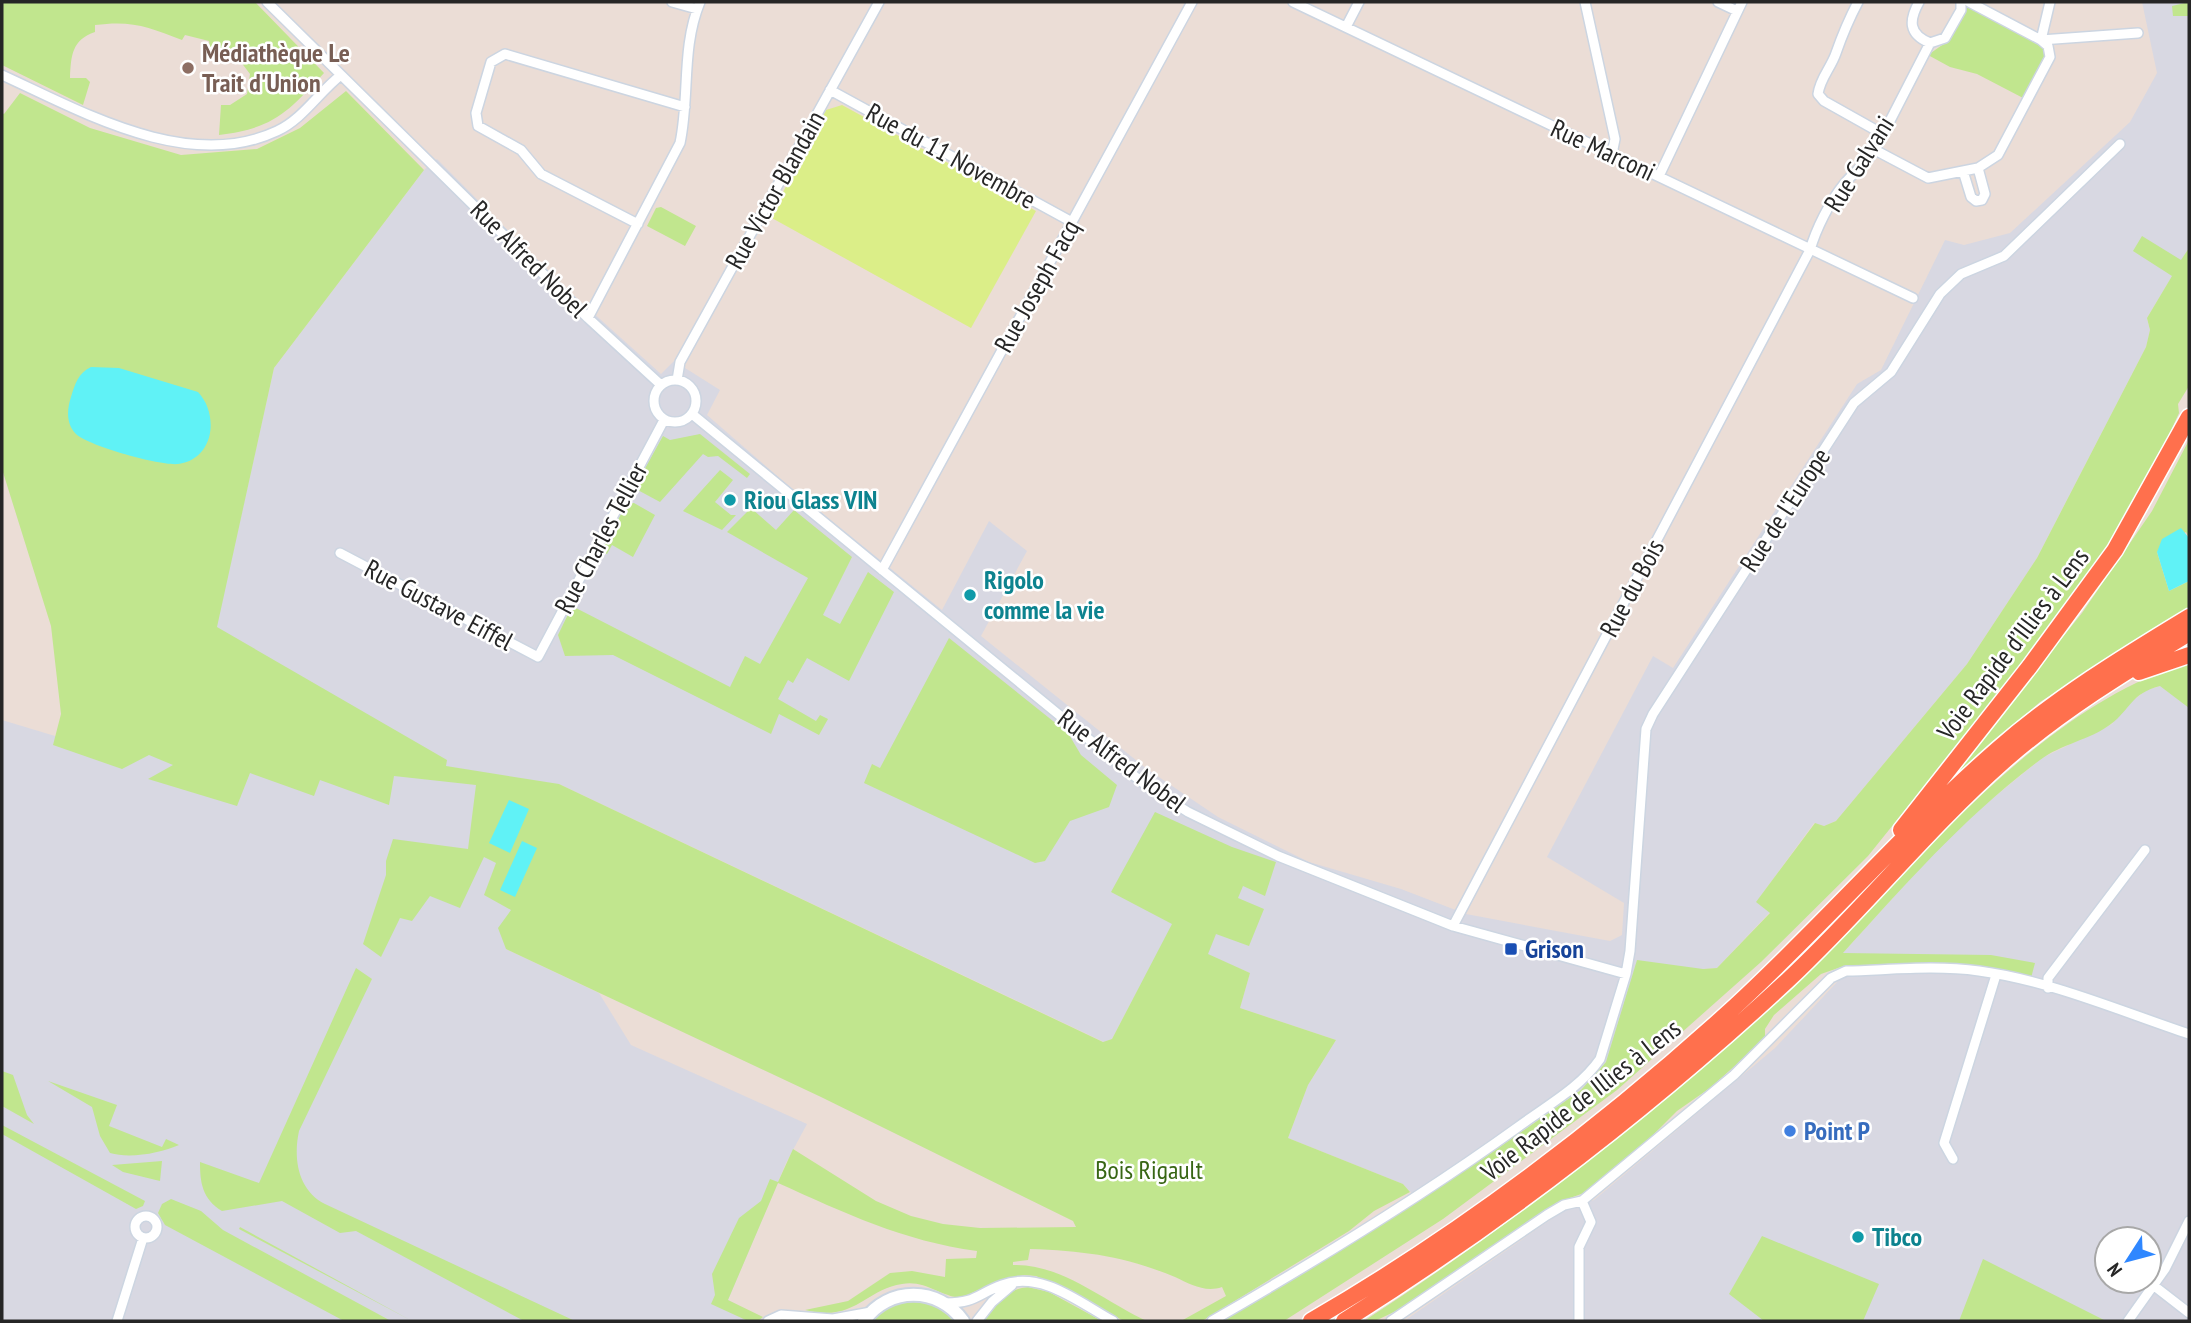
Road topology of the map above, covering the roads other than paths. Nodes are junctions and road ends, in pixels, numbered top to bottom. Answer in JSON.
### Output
{"nodes":[{"id":1,"x":267,"y":2,"type":"edge"},
{"id":2,"x":672,"y":2,"type":"edge"},
{"id":3,"x":879,"y":2,"type":"edge"},
{"id":4,"x":1192,"y":2,"type":"edge"},
{"id":5,"x":1293,"y":2,"type":"edge"},
{"id":6,"x":1359,"y":2,"type":"edge"},
{"id":7,"x":1585,"y":2,"type":"edge"},
{"id":8,"x":1718,"y":2,"type":"edge"},
{"id":9,"x":1858,"y":2,"type":"edge"},
{"id":10,"x":1919,"y":2,"type":"edge"},
{"id":11,"x":1961,"y":2,"type":"edge"},
{"id":12,"x":1969,"y":2,"type":"edge"},
{"id":13,"x":2050,"y":2,"type":"edge"},
{"id":14,"x":698,"y":5,"type":"edge"},
{"id":15,"x":1740,"y":6,"type":"edge"},
{"id":16,"x":1346,"y":27,"type":"junction"},
{"id":17,"x":2138,"y":33,"type":"dead end"},
{"id":18,"x":2041,"y":40,"type":"junction"},
{"id":19,"x":1930,"y":43,"type":"junction"},
{"id":20,"x":2,"y":75,"type":"edge"},
{"id":21,"x":341,"y":75,"type":"junction"},
{"id":22,"x":830,"y":90,"type":"junction"},
{"id":23,"x":685,"y":107,"type":"junction"},
{"id":24,"x":1881,"y":133,"type":"junction"},
{"id":25,"x":2120,"y":144,"type":"dead end"},
{"id":26,"x":1875,"y":150,"type":"junction"},
{"id":27,"x":1612,"y":154,"type":"junction"},
{"id":28,"x":1978,"y":168,"type":"junction"},
{"id":29,"x":1963,"y":171,"type":"junction"},
{"id":30,"x":1659,"y":176,"type":"junction"},
{"id":31,"x":1072,"y":222,"type":"junction"},
{"id":32,"x":638,"y":224,"type":"junction"},
{"id":33,"x":1810,"y":250,"type":"junction"},
{"id":34,"x":1913,"y":299,"type":"dead end"},
{"id":35,"x":588,"y":318,"type":"junction"},
{"id":36,"x":677,"y":380,"type":"junction"},
{"id":37,"x":661,"y":385,"type":"junction"},
{"id":38,"x":692,"y":414,"type":"junction"},
{"id":39,"x":2189,"y":417,"type":"edge"},
{"id":40,"x":664,"y":420,"type":"junction"},
{"id":41,"x":340,"y":553,"type":"dead end"},
{"id":42,"x":882,"y":570,"type":"junction"},
{"id":43,"x":2189,"y":617,"type":"edge"},
{"id":44,"x":2189,"y":633,"type":"edge"},
{"id":45,"x":2189,"y":654,"type":"edge"},
{"id":46,"x":538,"y":657,"type":"joint"},
{"id":47,"x":2107,"y":683,"type":"junction"},
{"id":48,"x":2145,"y":850,"type":"dead end"},
{"id":49,"x":1858,"y":887,"type":"junction"},
{"id":50,"x":1453,"y":926,"type":"junction"},
{"id":51,"x":1626,"y":974,"type":"junction"},
{"id":52,"x":1996,"y":975,"type":"junction"},
{"id":53,"x":2048,"y":988,"type":"junction"},
{"id":54,"x":2189,"y":1034,"type":"edge"},
{"id":55,"x":1953,"y":1159,"type":"dead end"},
{"id":56,"x":1582,"y":1201,"type":"junction"},
{"id":57,"x":2189,"y":1222,"type":"edge"},
{"id":58,"x":143,"y":1238,"type":"dead end"},
{"id":59,"x":2163,"y":1268,"type":"edge"},
{"id":60,"x":1017,"y":1282,"type":"junction"},
{"id":61,"x":2163,"y":1293,"type":"edge"},
{"id":62,"x":2146,"y":1295,"type":"edge"},
{"id":63,"x":946,"y":1303,"type":"junction"},
{"id":64,"x":2189,"y":1313,"type":"edge"},
{"id":65,"x":867,"y":1317,"type":"edge"},
{"id":66,"x":1400,"y":1318,"type":"edge"},
{"id":67,"x":800,"y":1320,"type":"edge"},
{"id":68,"x":117,"y":1321,"type":"edge"},
{"id":69,"x":768,"y":1321,"type":"edge"},
{"id":70,"x":963,"y":1321,"type":"edge"},
{"id":71,"x":977,"y":1321,"type":"edge"},
{"id":72,"x":1113,"y":1321,"type":"edge"},
{"id":73,"x":1212,"y":1321,"type":"edge"},
{"id":74,"x":1311,"y":1321,"type":"edge"},
{"id":75,"x":1344,"y":1321,"type":"edge"},
{"id":76,"x":1391,"y":1321,"type":"edge"},
{"id":77,"x":1579,"y":1321,"type":"edge"},
{"id":78,"x":2128,"y":1321,"type":"edge"}],
"edges":[{"from":1,"to":21,"type":"street","name":"Rue Alfred Nobel"},
{"from":2,"to":14,"type":"street"},
{"from":3,"to":22,"type":"street","name":"Rue Victor Blandain"},
{"from":4,"to":31,"type":"street","name":"Rue Joseph Facq"},
{"from":5,"to":16,"type":"street","name":"Rue Marconi"},
{"from":6,"to":16,"type":"street"},
{"from":7,"to":27,"type":"street"},
{"from":8,"to":15,"type":"street"},
{"from":9,"to":24,"type":"street"},
{"from":10,"to":19,"type":"street"},
{"from":11,"to":19,"type":"street","name":"Rue Galvani"},
{"from":12,"to":18,"type":"street"},
{"from":13,"to":18,"type":"street"},
{"from":14,"to":23,"type":"street"},
{"from":15,"to":30,"type":"street"},
{"from":16,"to":27,"type":"street","name":"Rue Marconi"},
{"from":17,"to":18,"type":"street"},
{"from":18,"to":28,"type":"street"},
{"from":19,"to":24,"type":"street","name":"Rue Galvani"},
{"from":20,"to":21,"type":"street"},
{"from":21,"to":35,"type":"street","name":"Rue Alfred Nobel"},
{"from":22,"to":31,"type":"street","name":"Rue du 11 Novembre"},
{"from":22,"to":36,"type":"street","name":"Rue Victor Blandain"},
{"from":23,"to":32,"type":"street"},
{"from":23,"to":32,"type":"street"},
{"from":24,"to":26,"type":"street","name":"Rue Galvani"},
{"from":25,"to":51,"type":"street","name":"Rue de l'Europe"},
{"from":26,"to":29,"type":"street"},
{"from":26,"to":33,"type":"street","name":"Rue Galvani"},
{"from":27,"to":30,"type":"street","name":"Rue Marconi"},
{"from":28,"to":29,"type":"street"},
{"from":28,"to":29,"type":"street"},
{"from":30,"to":33,"type":"street","name":"Rue Marconi"},
{"from":31,"to":42,"type":"street","name":"Rue Joseph Facq"},
{"from":32,"to":35,"type":"street"},
{"from":33,"to":34,"type":"street","name":"Rue Marconi"},
{"from":33,"to":50,"type":"street","name":"Rue du Bois"},
{"from":35,"to":37,"type":"street","name":"Rue Alfred Nobel"},
{"from":36,"to":37,"type":"street"},
{"from":36,"to":38,"type":"street"},
{"from":37,"to":40,"type":"street"},
{"from":38,"to":40,"type":"street"},
{"from":38,"to":42,"type":"street","name":"Rue Alfred Nobel"},
{"from":39,"to":49,"type":"highway","name":"Voie Rapide d’Illies à Lens"},
{"from":40,"to":46,"type":"street","name":"Rue Charles Tellier"},
{"from":41,"to":46,"type":"street","name":"Rue Gustave Eiffel"},
{"from":42,"to":50,"type":"street","name":"Rue Alfred Nobel"},
{"from":43,"to":49,"type":"highway"},
{"from":44,"to":47,"type":"highway"},
{"from":45,"to":47,"type":"highway"},
{"from":47,"to":75,"type":"highway"},
{"from":48,"to":53,"type":"street"},
{"from":49,"to":74,"type":"highway","name":"Voie Rapide de Illies à Lens"},
{"from":50,"to":51,"type":"street","name":"Rue Alfred Nobel"},
{"from":51,"to":73,"type":"street","name":"Rue de l'Europe"},
{"from":52,"to":53,"type":"street"},
{"from":52,"to":55,"type":"street"},
{"from":52,"to":56,"type":"street"},
{"from":53,"to":54,"type":"street"},
{"from":56,"to":66,"type":"street"},
{"from":56,"to":77,"type":"street"},
{"from":57,"to":59,"type":"street"},
{"from":58,"to":68,"type":"street"},
{"from":60,"to":63,"type":"street"},
{"from":60,"to":71,"type":"street"},
{"from":60,"to":72,"type":"street"},
{"from":61,"to":64,"type":"street"},
{"from":62,"to":78,"type":"street"},
{"from":63,"to":65,"type":"street"},
{"from":63,"to":70,"type":"street"},
{"from":65,"to":67,"type":"street"},
{"from":66,"to":76,"type":"street"},
{"from":67,"to":69,"type":"street"}]}
